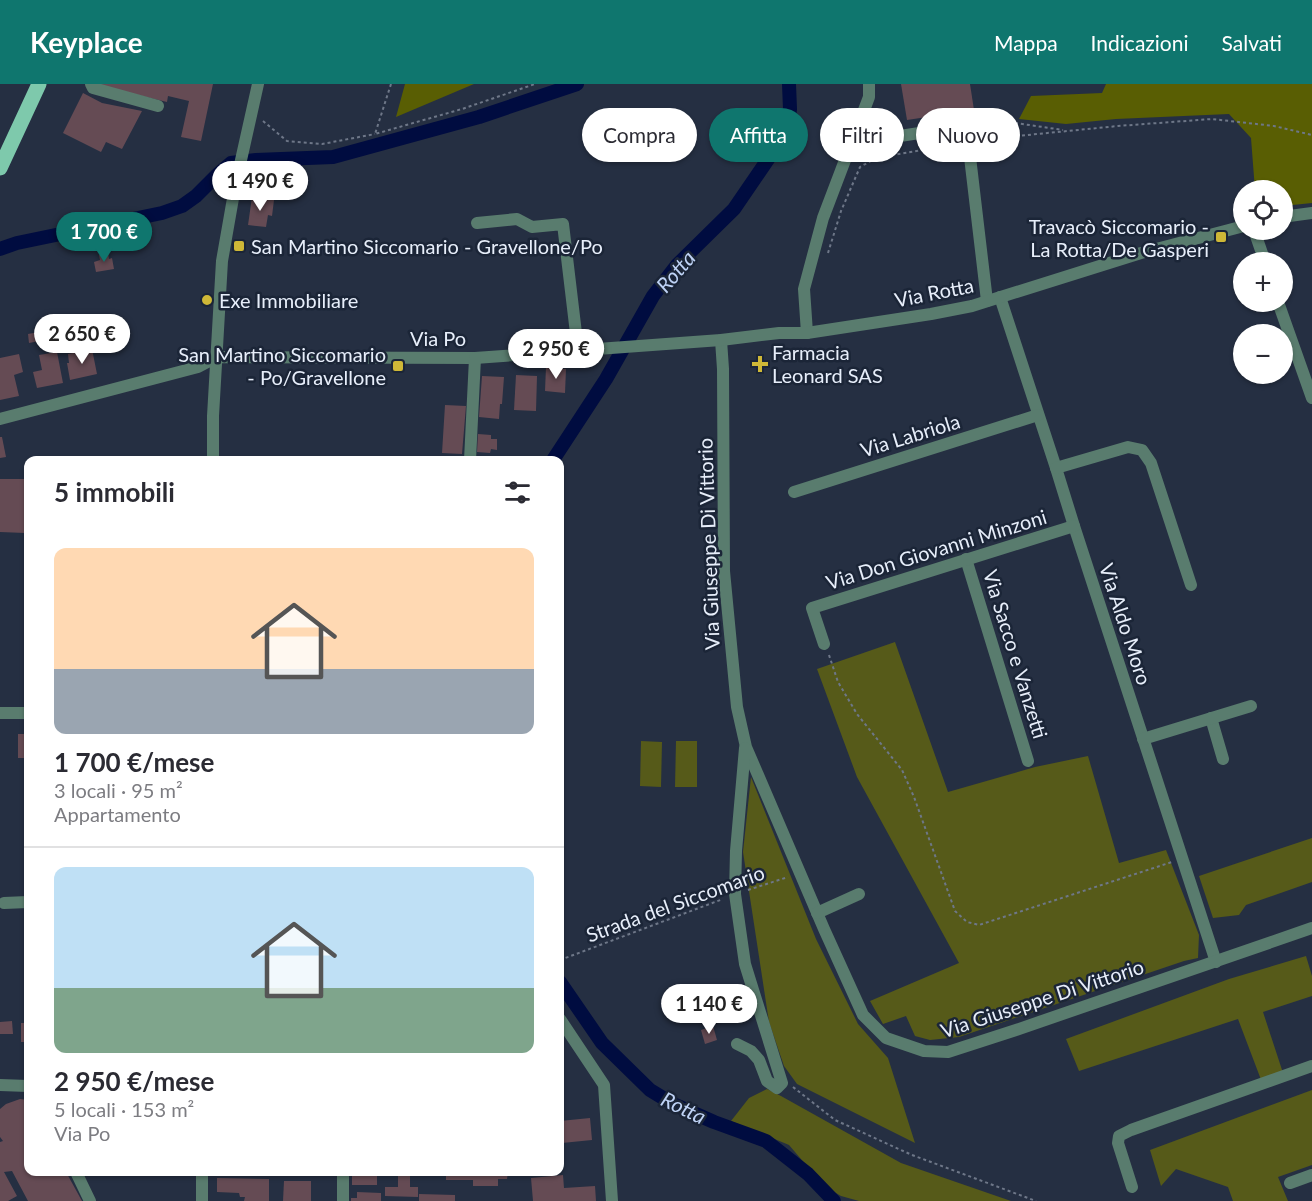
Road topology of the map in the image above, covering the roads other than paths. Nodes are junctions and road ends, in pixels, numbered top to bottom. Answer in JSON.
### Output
{"nodes":[{"id":1,"x":39,"y":84,"type":"edge"},
{"id":2,"x":91,"y":84,"type":"edge"},
{"id":3,"x":258,"y":84,"type":"edge"},
{"id":4,"x":869,"y":84,"type":"edge"},
{"id":5,"x":158,"y":106,"type":"dead end"},
{"id":6,"x":865,"y":108,"type":"edge"},
{"id":7,"x":845,"y":162,"type":"edge"},
{"id":8,"x":971,"y":162,"type":"edge"},
{"id":9,"x":0,"y":168,"type":"edge"},
{"id":10,"x":1312,"y":213,"type":"edge"},
{"id":11,"x":1293,"y":216,"type":"edge"},
{"id":12,"x":477,"y":223,"type":"dead end"},
{"id":13,"x":1233,"y":229,"type":"edge"},
{"id":14,"x":994,"y":299,"type":"junction"},
{"id":15,"x":1282,"y":312,"type":"edge"},
{"id":16,"x":807,"y":333,"type":"junction"},
{"id":17,"x":721,"y":340,"type":"junction"},
{"id":18,"x":622,"y":347,"type":"joint"},
{"id":19,"x":578,"y":350,"type":"junction"},
{"id":20,"x":217,"y":357,"type":"junction"},
{"id":21,"x":474,"y":358,"type":"junction"},
{"id":22,"x":1312,"y":398,"type":"edge"},
{"id":23,"x":1038,"y":415,"type":"junction"},
{"id":24,"x":0,"y":419,"type":"edge"},
{"id":25,"x":213,"y":456,"type":"edge"},
{"id":26,"x":470,"y":456,"type":"edge"},
{"id":27,"x":1056,"y":468,"type":"junction"},
{"id":28,"x":794,"y":492,"type":"dead end"},
{"id":29,"x":1074,"y":526,"type":"junction"},
{"id":30,"x":966,"y":559,"type":"junction"},
{"id":31,"x":1191,"y":585,"type":"dead end"},
{"id":32,"x":824,"y":644,"type":"road end"},
{"id":33,"x":1251,"y":706,"type":"dead end"},
{"id":34,"x":0,"y":713,"type":"edge"},
{"id":35,"x":24,"y":713,"type":"edge"},
{"id":36,"x":1211,"y":718,"type":"junction"},
{"id":37,"x":1143,"y":739,"type":"junction"},
{"id":38,"x":746,"y":747,"type":"junction"},
{"id":39,"x":1223,"y":759,"type":"dead end"},
{"id":40,"x":1028,"y":761,"type":"dead end"},
{"id":41,"x":859,"y":894,"type":"dead end"},
{"id":42,"x":24,"y":902,"type":"edge"},
{"id":43,"x":4,"y":903,"type":"dead end"},
{"id":44,"x":817,"y":912,"type":"junction"},
{"id":45,"x":1311,"y":932,"type":"edge"},
{"id":46,"x":1216,"y":962,"type":"junction"},
{"id":47,"x":564,"y":1025,"type":"edge"},
{"id":48,"x":737,"y":1044,"type":"dead end"},
{"id":49,"x":1312,"y":1066,"type":"edge"},
{"id":50,"x":0,"y":1085,"type":"edge"},
{"id":51,"x":24,"y":1086,"type":"edge"},
{"id":52,"x":78,"y":1176,"type":"edge"},
{"id":53,"x":202,"y":1176,"type":"edge"},
{"id":54,"x":344,"y":1176,"type":"edge"},
{"id":55,"x":1312,"y":1176,"type":"edge"},
{"id":56,"x":1290,"y":1183,"type":"dead end"},
{"id":57,"x":1132,"y":1187,"type":"dead end"},
{"id":58,"x":90,"y":1201,"type":"edge"},
{"id":59,"x":202,"y":1201,"type":"edge"},
{"id":60,"x":343,"y":1201,"type":"edge"},
{"id":61,"x":612,"y":1201,"type":"edge"}],
"edges":[{"from":1,"to":9,"type":"main road"},
{"from":2,"to":5,"type":"street"},
{"from":3,"to":20,"type":"street"},
{"from":4,"to":6,"type":"street"},
{"from":7,"to":16,"type":"street"},
{"from":8,"to":14,"type":"street","name":"Via Aldo Moro"},
{"from":10,"to":11,"type":"street"},
{"from":12,"to":19,"type":"street"},
{"from":13,"to":14,"type":"street","name":"Via Rotta"},
{"from":14,"to":16,"type":"street","name":"Via Rotta"},
{"from":14,"to":23,"type":"street","name":"Via Aldo Moro"},
{"from":15,"to":22,"type":"street"},
{"from":16,"to":17,"type":"street","name":"Via Rotta"},
{"from":17,"to":18,"type":"street","name":"Via Rotta"},
{"from":17,"to":38,"type":"street","name":"Via Giuseppe Di Vittorio"},
{"from":18,"to":19,"type":"street","name":"Via Po"},
{"from":19,"to":21,"type":"street","name":"Via Po"},
{"from":20,"to":21,"type":"street","name":"Via Po"},
{"from":20,"to":24,"type":"street"},
{"from":20,"to":25,"type":"street"},
{"from":21,"to":26,"type":"street"},
{"from":23,"to":27,"type":"street","name":"Via Aldo Moro"},
{"from":23,"to":28,"type":"street","name":"Via Labriola"},
{"from":27,"to":29,"type":"street","name":"Via Aldo Moro"},
{"from":27,"to":31,"type":"street"},
{"from":29,"to":30,"type":"street","name":"Via Don Giovanni Minzoni"},
{"from":29,"to":37,"type":"street","name":"Via Aldo Moro"},
{"from":30,"to":32,"type":"street","name":"Via Don Giovanni Minzoni"},
{"from":30,"to":40,"type":"street","name":"Via Sacco e Vanzetti"},
{"from":33,"to":36,"type":"street"},
{"from":34,"to":35,"type":"street"},
{"from":36,"to":37,"type":"street"},
{"from":36,"to":39,"type":"street"},
{"from":37,"to":46,"type":"street","name":"Via Aldo Moro"},
{"from":38,"to":44,"type":"street","name":"Via Giuseppe Di Vittorio"},
{"from":38,"to":48,"type":"street","name":"Via Giuseppe Di Vittorio"},
{"from":41,"to":44,"type":"street"},
{"from":42,"to":43,"type":"street"},
{"from":44,"to":46,"type":"street","name":"Via Giuseppe Di Vittorio"},
{"from":45,"to":46,"type":"street","name":"Via Giuseppe Di Vittorio"},
{"from":47,"to":61,"type":"street"},
{"from":49,"to":57,"type":"street"},
{"from":50,"to":51,"type":"street"},
{"from":52,"to":58,"type":"street"},
{"from":53,"to":59,"type":"street"},
{"from":54,"to":60,"type":"street"},
{"from":55,"to":56,"type":"street"}]}
